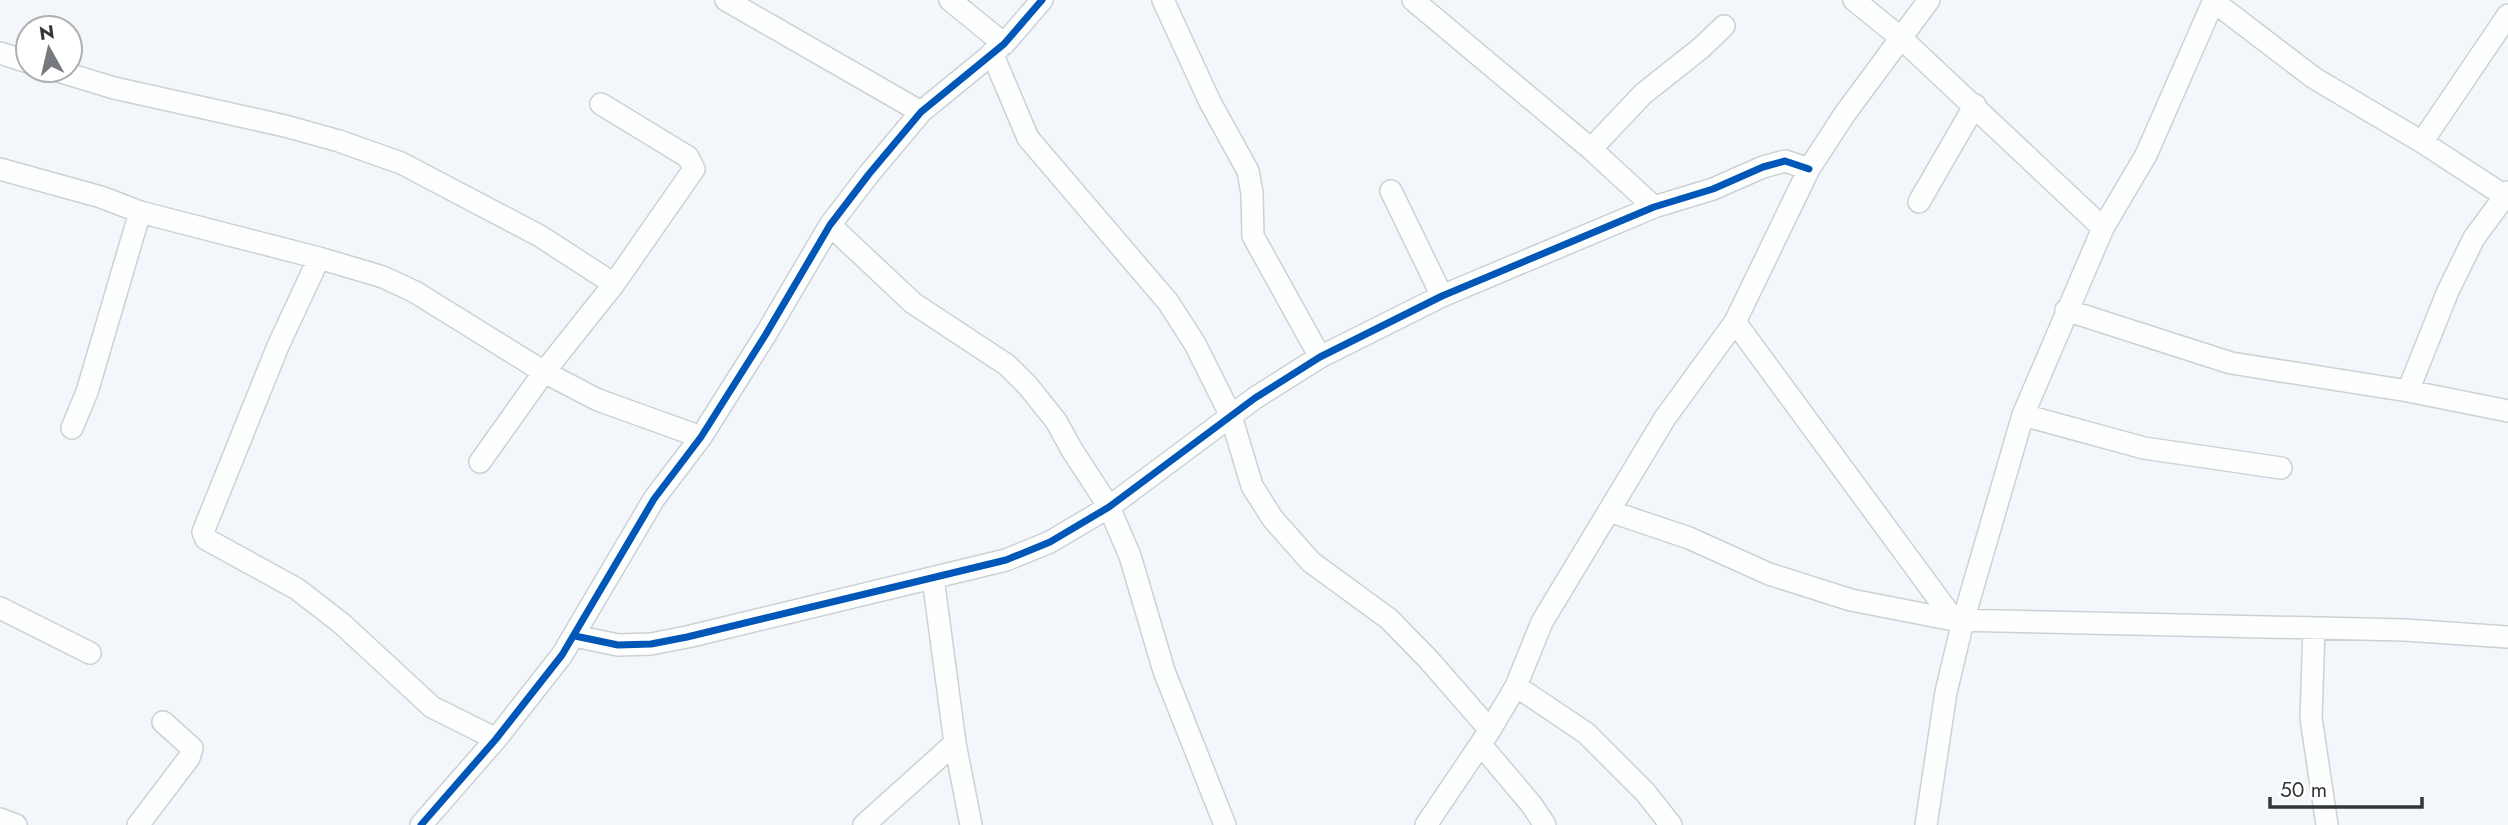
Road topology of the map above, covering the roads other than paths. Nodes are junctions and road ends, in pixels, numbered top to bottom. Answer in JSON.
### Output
{"nodes":[{"id":1,"x":726,"y":0,"type":"edge"},
{"id":2,"x":950,"y":0,"type":"edge"},
{"id":3,"x":1042,"y":0,"type":"edge"},
{"id":4,"x":1163,"y":0,"type":"edge"},
{"id":5,"x":1413,"y":0,"type":"edge"},
{"id":6,"x":1854,"y":0,"type":"edge"},
{"id":7,"x":1929,"y":0,"type":"edge"},
{"id":8,"x":2213,"y":0,"type":"edge"},
{"id":9,"x":2508,"y":15,"type":"edge"},
{"id":10,"x":1724,"y":26,"type":"dead end"},
{"id":11,"x":1901,"y":38,"type":"junction"},
{"id":12,"x":998,"y":48,"type":"junction"},
{"id":13,"x":84,"y":79,"type":"edge"},
{"id":14,"x":601,"y":104,"type":"dead end"},
{"id":15,"x":1975,"y":105,"type":"junction"},
{"id":16,"x":921,"y":112,"type":"junction"},
{"id":17,"x":2422,"y":142,"type":"junction"},
{"id":18,"x":1591,"y":149,"type":"junction"},
{"id":19,"x":1809,"y":169,"type":"junction"},
{"id":20,"x":1,"y":174,"type":"edge"},
{"id":21,"x":1391,"y":191,"type":"dead end"},
{"id":22,"x":2507,"y":195,"type":"edge"},
{"id":23,"x":1919,"y":202,"type":"dead end"},
{"id":24,"x":1654,"y":207,"type":"junction"},
{"id":25,"x":140,"y":212,"type":"junction"},
{"id":26,"x":830,"y":225,"type":"junction"},
{"id":27,"x":2104,"y":228,"type":"junction"},
{"id":28,"x":319,"y":258,"type":"junction"},
{"id":29,"x":614,"y":284,"type":"junction"},
{"id":30,"x":1442,"y":296,"type":"junction"},
{"id":31,"x":2066,"y":310,"type":"junction"},
{"id":32,"x":1735,"y":322,"type":"junction"},
{"id":33,"x":1320,"y":357,"type":"junction"},
{"id":34,"x":544,"y":372,"type":"junction"},
{"id":35,"x":2408,"y":391,"type":"junction"},
{"id":36,"x":2508,"y":411,"type":"edge"},
{"id":37,"x":2022,"y":415,"type":"junction"},
{"id":38,"x":1231,"y":416,"type":"junction"},
{"id":39,"x":72,"y":428,"type":"dead end"},
{"id":40,"x":701,"y":437,"type":"junction"},
{"id":41,"x":480,"y":462,"type":"dead end"},
{"id":42,"x":2280,"y":468,"type":"dead end"},
{"id":43,"x":1109,"y":507,"type":"junction"},
{"id":44,"x":1609,"y":511,"type":"junction"},
{"id":45,"x":933,"y":578,"type":"junction"},
{"id":46,"x":0,"y":608,"type":"edge"},
{"id":47,"x":1958,"y":621,"type":"junction"},
{"id":48,"x":2314,"y":629,"type":"junction"},
{"id":49,"x":575,"y":636,"type":"junction"},
{"id":50,"x":2508,"y":637,"type":"edge"},
{"id":51,"x":90,"y":653,"type":"dead end"},
{"id":52,"x":1516,"y":686,"type":"junction"},
{"id":53,"x":163,"y":722,"type":"dead end"},
{"id":54,"x":1486,"y":737,"type":"junction"},
{"id":55,"x":496,"y":739,"type":"junction"},
{"id":56,"x":955,"y":743,"type":"junction"},
{"id":57,"x":0,"y":819,"type":"edge"},
{"id":58,"x":1438,"y":821,"type":"edge"},
{"id":59,"x":16,"y":825,"type":"edge"},
{"id":60,"x":138,"y":825,"type":"edge"},
{"id":61,"x":421,"y":825,"type":"edge"},
{"id":62,"x":864,"y":825,"type":"edge"},
{"id":63,"x":971,"y":825,"type":"edge"},
{"id":64,"x":1225,"y":825,"type":"edge"},
{"id":65,"x":1545,"y":825,"type":"edge"},
{"id":66,"x":1671,"y":825,"type":"edge"},
{"id":67,"x":1926,"y":825,"type":"edge"},
{"id":68,"x":2328,"y":825,"type":"edge"}],
"edges":[{"from":1,"to":16,"type":"street"},
{"from":2,"to":12,"type":"street"},
{"from":3,"to":12,"type":"street"},
{"from":4,"to":33,"type":"street"},
{"from":5,"to":18,"type":"street"},
{"from":6,"to":11,"type":"street"},
{"from":7,"to":11,"type":"street"},
{"from":8,"to":17,"type":"street"},
{"from":8,"to":27,"type":"street"},
{"from":9,"to":17,"type":"street"},
{"from":10,"to":18,"type":"street"},
{"from":11,"to":15,"type":"street"},
{"from":11,"to":19,"type":"street"},
{"from":12,"to":16,"type":"street"},
{"from":12,"to":38,"type":"street"},
{"from":13,"to":29,"type":"street"},
{"from":14,"to":29,"type":"street"},
{"from":15,"to":23,"type":"street"},
{"from":15,"to":27,"type":"street"},
{"from":16,"to":26,"type":"street"},
{"from":17,"to":22,"type":"street"},
{"from":18,"to":24,"type":"street"},
{"from":19,"to":24,"type":"street"},
{"from":19,"to":32,"type":"street"},
{"from":20,"to":25,"type":"street"},
{"from":21,"to":30,"type":"street"},
{"from":22,"to":35,"type":"street"},
{"from":24,"to":30,"type":"street"},
{"from":25,"to":28,"type":"street"},
{"from":25,"to":39,"type":"street"},
{"from":26,"to":40,"type":"street"},
{"from":26,"to":43,"type":"street"},
{"from":27,"to":31,"type":"street"},
{"from":28,"to":34,"type":"street"},
{"from":28,"to":55,"type":"street"},
{"from":29,"to":34,"type":"street"},
{"from":30,"to":33,"type":"street"},
{"from":31,"to":35,"type":"street"},
{"from":31,"to":37,"type":"street"},
{"from":32,"to":44,"type":"street"},
{"from":32,"to":47,"type":"street"},
{"from":33,"to":38,"type":"street"},
{"from":34,"to":40,"type":"street"},
{"from":34,"to":41,"type":"street"},
{"from":35,"to":36,"type":"street"},
{"from":37,"to":42,"type":"street"},
{"from":37,"to":47,"type":"street"},
{"from":38,"to":43,"type":"street"},
{"from":38,"to":54,"type":"street"},
{"from":40,"to":49,"type":"street"},
{"from":43,"to":45,"type":"street"},
{"from":43,"to":64,"type":"street"},
{"from":44,"to":47,"type":"street"},
{"from":44,"to":52,"type":"street"},
{"from":45,"to":49,"type":"street"},
{"from":45,"to":56,"type":"street"},
{"from":46,"to":51,"type":"street"},
{"from":47,"to":48,"type":"street"},
{"from":47,"to":67,"type":"street"},
{"from":48,"to":50,"type":"street"},
{"from":48,"to":68,"type":"street"},
{"from":49,"to":55,"type":"street"},
{"from":52,"to":54,"type":"street"},
{"from":52,"to":66,"type":"street"},
{"from":53,"to":60,"type":"street"},
{"from":54,"to":58,"type":"street"},
{"from":54,"to":65,"type":"street"},
{"from":55,"to":61,"type":"street"},
{"from":56,"to":62,"type":"street"},
{"from":56,"to":63,"type":"street"},
{"from":57,"to":59,"type":"street"}]}
